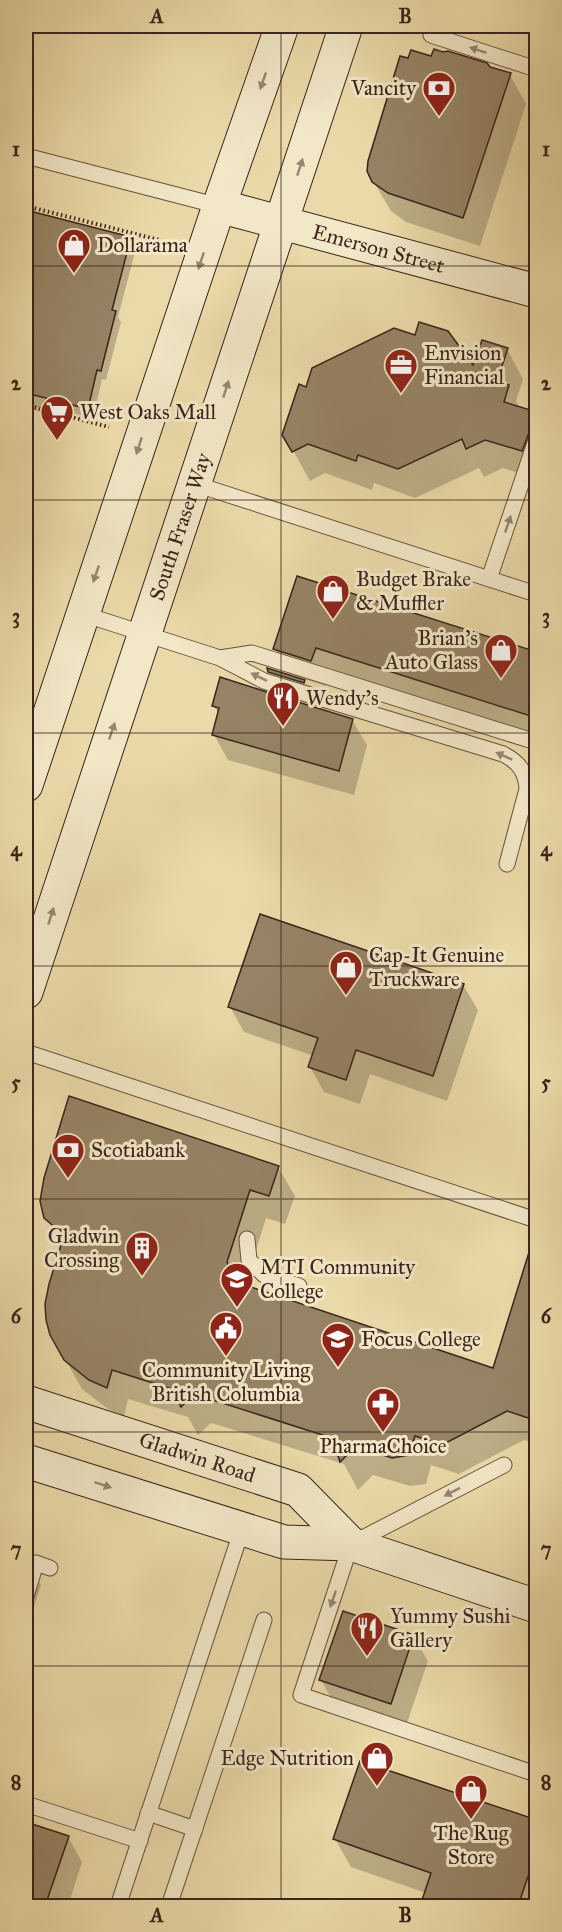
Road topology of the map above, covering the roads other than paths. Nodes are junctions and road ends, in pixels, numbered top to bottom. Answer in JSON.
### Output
{"nodes":[{"id":1,"x":282,"y":26,"type":"edge"},
{"id":2,"x":346,"y":26,"type":"edge"},
{"id":3,"x":434,"y":26,"type":"edge"},
{"id":4,"x":533,"y":68,"type":"dead end"},
{"id":5,"x":26,"y":156,"type":"edge"},
{"id":6,"x":219,"y":206,"type":"junction"},
{"id":7,"x":281,"y":222,"type":"junction"},
{"id":8,"x":537,"y":291,"type":"edge"},
{"id":9,"x":537,"y":440,"type":"edge"},
{"id":10,"x":195,"y":484,"type":"junction"},
{"id":11,"x":489,"y":579,"type":"junction"},
{"id":12,"x":537,"y":594,"type":"edge"},
{"id":13,"x":83,"y":614,"type":"junction"},
{"id":14,"x":145,"y":634,"type":"junction"},
{"id":15,"x":220,"y":658,"type":"junction"},
{"id":16,"x":537,"y":742,"type":"edge"},
{"id":17,"x":26,"y":785,"type":"edge"},
{"id":18,"x":507,"y":864,"type":"dead end"},
{"id":19,"x":26,"y":992,"type":"edge"},
{"id":20,"x":26,"y":1052,"type":"edge"},
{"id":21,"x":537,"y":1220,"type":"edge"},
{"id":22,"x":247,"y":1239,"type":"dead end"},
{"id":23,"x":299,"y":1286,"type":"dead end"},
{"id":24,"x":26,"y":1391,"type":"edge"},
{"id":25,"x":26,"y":1402,"type":"edge"},
{"id":26,"x":83,"y":1420,"type":"junction"},
{"id":27,"x":504,"y":1465,"type":"dead end"},
{"id":28,"x":33,"y":1466,"type":"edge"},
{"id":29,"x":242,"y":1529,"type":"junction"},
{"id":30,"x":351,"y":1544,"type":"junction"},
{"id":31,"x":50,"y":1568,"type":"dead end"},
{"id":32,"x":26,"y":1596,"type":"edge"},
{"id":33,"x":537,"y":1606,"type":"edge"},
{"id":34,"x":264,"y":1620,"type":"dead end"},
{"id":35,"x":537,"y":1773,"type":"edge"},
{"id":36,"x":26,"y":1804,"type":"edge"},
{"id":37,"x":148,"y":1814,"type":"junction"},
{"id":38,"x":195,"y":1829,"type":"junction"},
{"id":39,"x":140,"y":1841,"type":"junction"},
{"id":40,"x":118,"y":1906,"type":"edge"},
{"id":41,"x":169,"y":1906,"type":"edge"}],
"edges":[{"from":1,"to":6,"type":"main road","one_way":true},
{"from":7,"to":2,"type":"main road","name":"South Fraser Way","one_way":true},
{"from":4,"to":3,"type":"lane","one_way":true},
{"from":5,"to":6,"type":"lane"},
{"from":6,"to":7,"type":"main road","name":"Emerson Street"},
{"from":6,"to":13,"type":"main road","one_way":true},
{"from":7,"to":8,"type":"main road","name":"Emerson Street"},
{"from":10,"to":7,"type":"main road","name":"South Fraser Way","one_way":true},
{"from":11,"to":9,"type":"lane","one_way":true},
{"from":10,"to":11,"type":"lane"},
{"from":10,"to":14,"type":"main road","name":"South Fraser Way"},
{"from":11,"to":12,"type":"lane"},
{"from":13,"to":14,"type":"lane"},
{"from":13,"to":17,"type":"main road"},
{"from":14,"to":15,"type":"lane"},
{"from":19,"to":14,"type":"main road","name":"South Fraser Way","one_way":true},
{"from":15,"to":16,"type":"lane"},
{"from":18,"to":15,"type":"lane","one_way":true},
{"from":20,"to":21,"type":"lane"},
{"from":22,"to":23,"type":"lane"},
{"from":24,"to":26,"type":"main road"},
{"from":25,"to":26,"type":"main road","name":"Gladwin Road"},
{"from":26,"to":30,"type":"main road","name":"Gladwin Road"},
{"from":27,"to":30,"type":"lane","one_way":true},
{"from":28,"to":29,"type":"main road","name":"Gladwin Road","one_way":true},
{"from":29,"to":30,"type":"main road","name":"Gladwin Road"},
{"from":29,"to":37,"type":"lane"},
{"from":30,"to":33,"type":"main road","name":"Gladwin Road"},
{"from":30,"to":35,"type":"lane","one_way":true},
{"from":31,"to":32,"type":"lane"},
{"from":34,"to":38,"type":"lane"},
{"from":36,"to":39,"type":"lane"},
{"from":37,"to":38,"type":"lane"},
{"from":37,"to":39,"type":"lane"},
{"from":38,"to":41,"type":"lane"},
{"from":39,"to":40,"type":"lane"}]}
